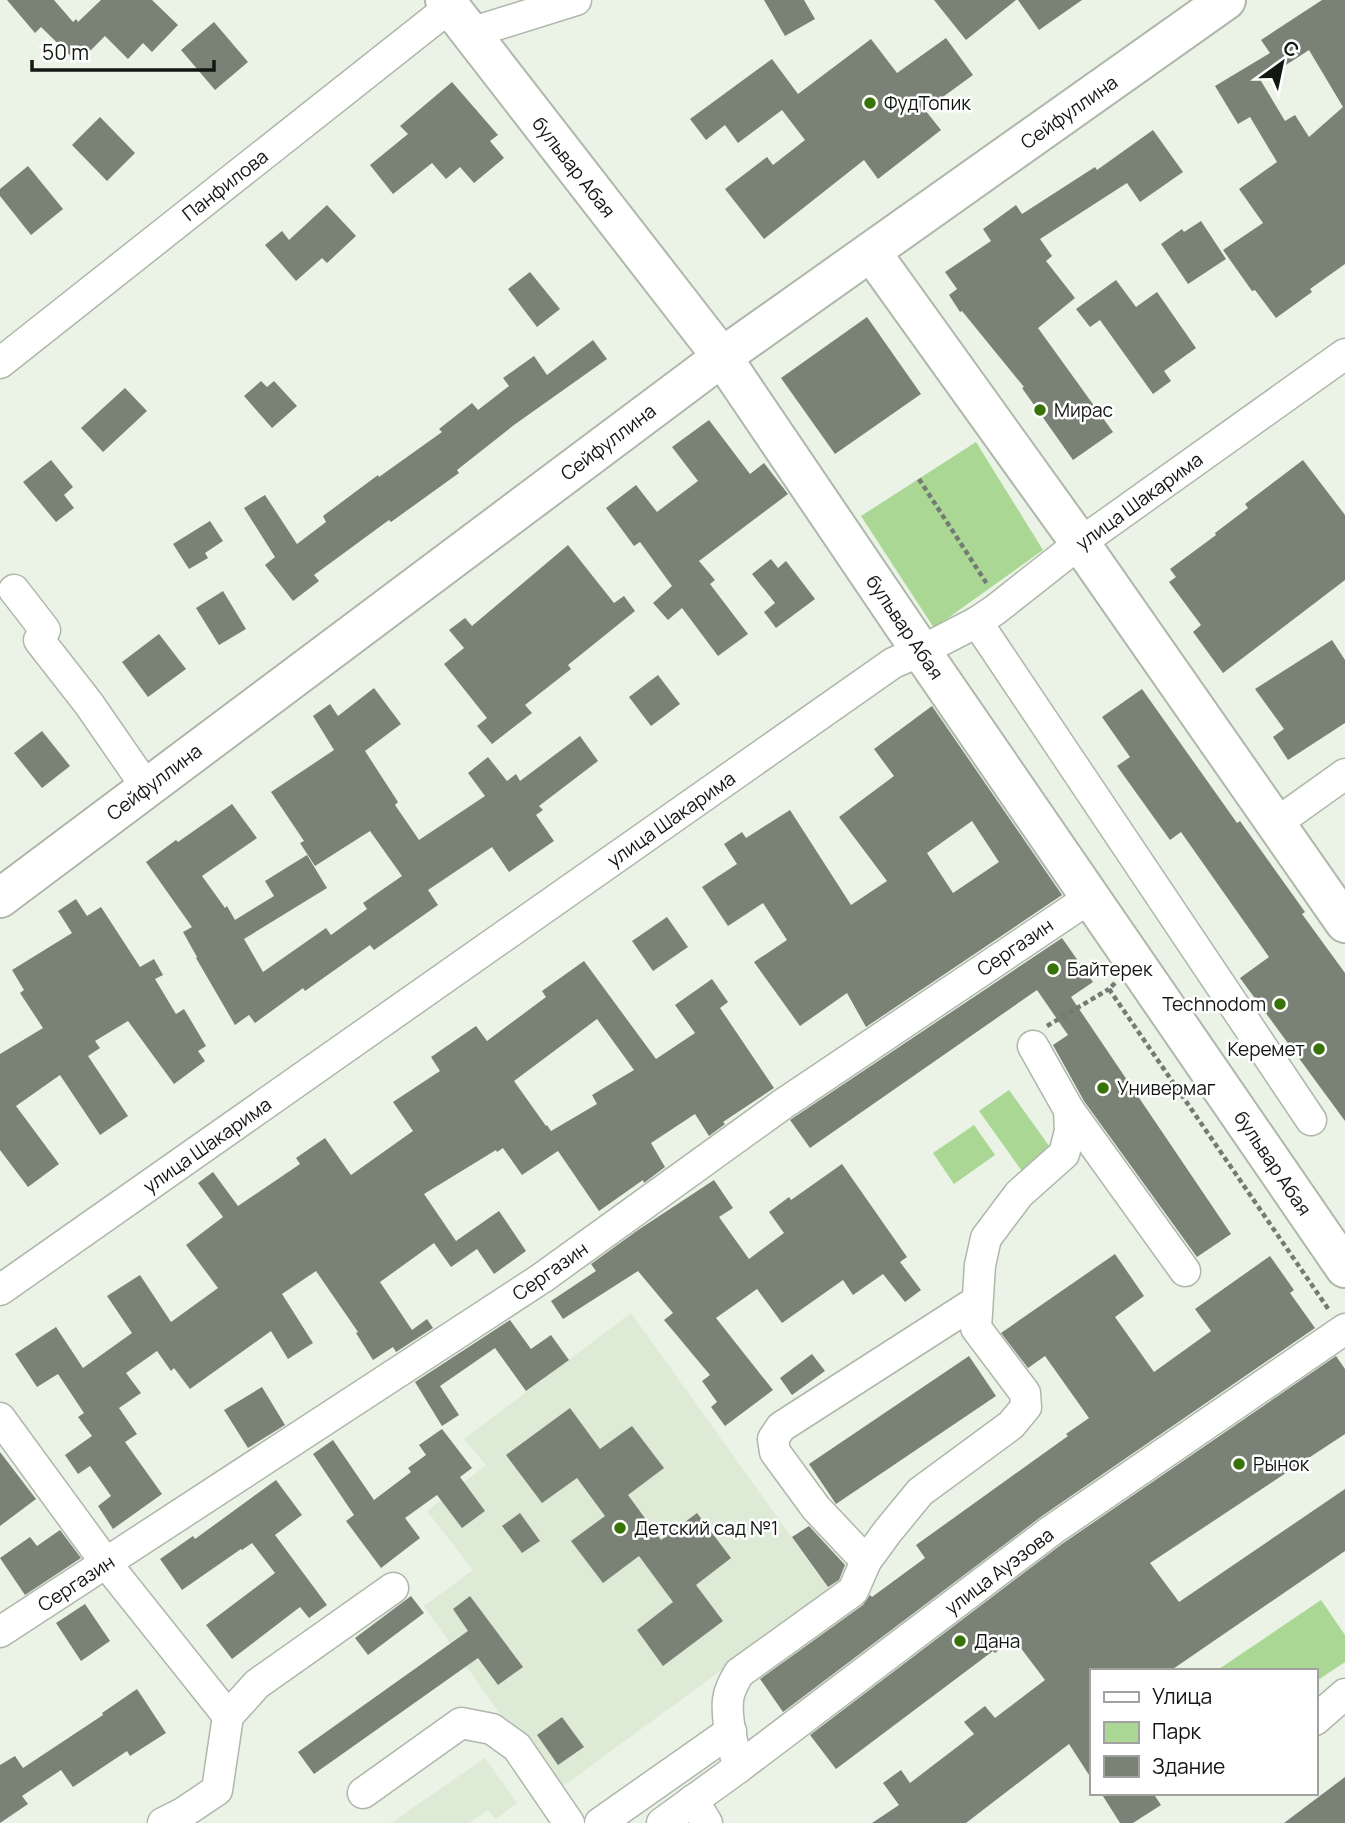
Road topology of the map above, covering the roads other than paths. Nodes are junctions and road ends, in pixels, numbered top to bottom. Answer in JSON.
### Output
{"nodes":[{"id":1,"x":576,"y":0,"type":"edge"},
{"id":2,"x":1226,"y":0,"type":"edge"},
{"id":3,"x":455,"y":13,"type":"edge"},
{"id":4,"x":871,"y":252,"type":"junction"},
{"id":5,"x":1345,"y":354,"type":"edge"},
{"id":6,"x":722,"y":357,"type":"junction"},
{"id":7,"x":0,"y":363,"type":"edge"},
{"id":8,"x":1080,"y":542,"type":"junction"},
{"id":9,"x":13,"y":590,"type":"dead end"},
{"id":10,"x":986,"y":616,"type":"junction"},
{"id":11,"x":921,"y":651,"type":"junction"},
{"id":12,"x":1345,"y":774,"type":"edge"},
{"id":13,"x":146,"y":788,"type":"junction"},
{"id":14,"x":1275,"y":824,"type":"junction"},
{"id":15,"x":1091,"y":897,"type":"junction"},
{"id":16,"x":0,"y":898,"type":"edge"},
{"id":17,"x":1345,"y":923,"type":"edge"},
{"id":18,"x":1033,"y":1046,"type":"road end"},
{"id":19,"x":1069,"y":1110,"type":"junction"},
{"id":20,"x":1311,"y":1120,"type":"dead end"},
{"id":21,"x":1345,"y":1268,"type":"edge"},
{"id":22,"x":1185,"y":1271,"type":"dead end"},
{"id":23,"x":0,"y":1290,"type":"edge"},
{"id":24,"x":977,"y":1301,"type":"junction"},
{"id":25,"x":1345,"y":1329,"type":"edge"},
{"id":26,"x":0,"y":1418,"type":"edge"},
{"id":27,"x":866,"y":1561,"type":"junction"},
{"id":28,"x":106,"y":1563,"type":"junction"},
{"id":29,"x":393,"y":1588,"type":"dead end"},
{"id":30,"x":0,"y":1632,"type":"edge"},
{"id":31,"x":1345,"y":1694,"type":"edge"},
{"id":32,"x":228,"y":1716,"type":"junction"},
{"id":33,"x":1317,"y":1718,"type":"edge"},
{"id":34,"x":731,"y":1731,"type":"junction"},
{"id":35,"x":738,"y":1768,"type":"junction"},
{"id":36,"x":363,"y":1793,"type":"dead end"},
{"id":37,"x":700,"y":1812,"type":"edge"},
{"id":38,"x":163,"y":1823,"type":"edge"},
{"id":39,"x":569,"y":1823,"type":"edge"},
{"id":40,"x":600,"y":1823,"type":"edge"},
{"id":41,"x":662,"y":1823,"type":"edge"}],
"edges":[{"from":1,"to":3,"type":"street","name":"Панфилова"},
{"from":2,"to":4,"type":"main road","name":"Сейфуллина"},
{"from":3,"to":6,"type":"main road","name":"бульвар Абая"},
{"from":3,"to":7,"type":"street","name":"Панфилова"},
{"from":4,"to":6,"type":"main road","name":"Сейфуллина"},
{"from":4,"to":8,"type":"main road"},
{"from":5,"to":8,"type":"street","name":"улица Шакарима"},
{"from":6,"to":11,"type":"main road","name":"бульвар Абая"},
{"from":6,"to":13,"type":"main road","name":"Сейфуллина"},
{"from":8,"to":10,"type":"street","name":"улица Шакарима"},
{"from":8,"to":14,"type":"main road"},
{"from":9,"to":13,"type":"street"},
{"from":10,"to":11,"type":"street","name":"улица Шакарима"},
{"from":10,"to":20,"type":"street"},
{"from":11,"to":15,"type":"main road","name":"бульвар Абая"},
{"from":11,"to":23,"type":"street","name":"улица Шакарима"},
{"from":12,"to":14,"type":"street"},
{"from":13,"to":16,"type":"main road","name":"Сейфуллина"},
{"from":14,"to":17,"type":"main road"},
{"from":15,"to":21,"type":"main road","name":"бульвар Абая"},
{"from":15,"to":28,"type":"street","name":"Сергазин"},
{"from":18,"to":19,"type":"street"},
{"from":19,"to":22,"type":"street"},
{"from":19,"to":24,"type":"street"},
{"from":24,"to":27,"type":"street"},
{"from":24,"to":27,"type":"street"},
{"from":25,"to":35,"type":"street","name":"улица Ауэзова"},
{"from":26,"to":28,"type":"street"},
{"from":27,"to":34,"type":"street"},
{"from":28,"to":30,"type":"street","name":"Сергазин"},
{"from":28,"to":32,"type":"street"},
{"from":29,"to":32,"type":"street"},
{"from":31,"to":33,"type":"street"},
{"from":32,"to":38,"type":"street"},
{"from":34,"to":35,"type":"street"},
{"from":34,"to":40,"type":"street"},
{"from":35,"to":37,"type":"street","name":"улица Ауэзова"},
{"from":36,"to":39,"type":"street"},
{"from":37,"to":41,"type":"street","name":"улица Ауэзова"}]}
